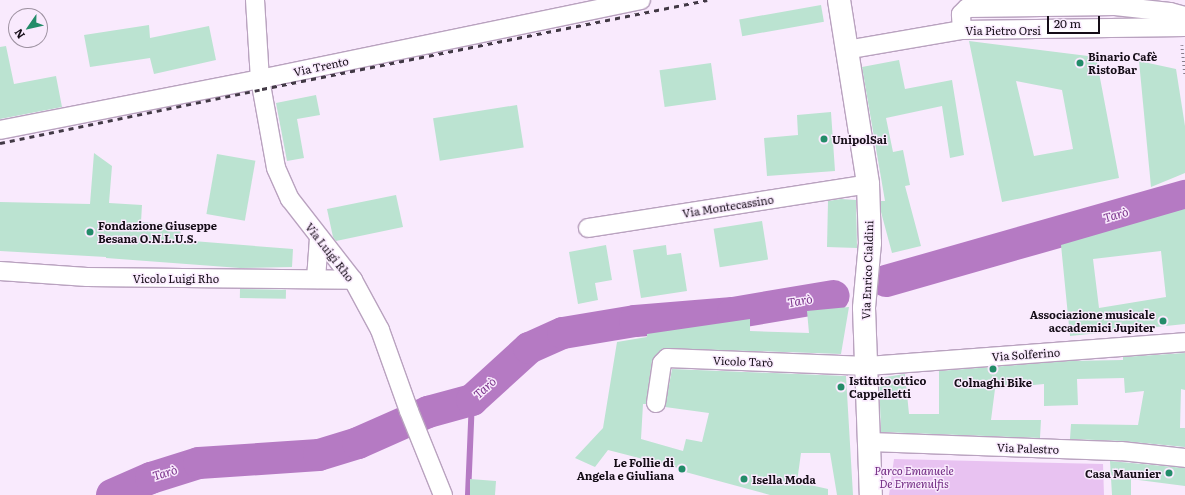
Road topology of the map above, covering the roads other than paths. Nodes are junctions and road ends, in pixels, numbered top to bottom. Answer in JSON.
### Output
{"nodes":[{"id":1,"x":254,"y":0,"type":"edge"},
{"id":2,"x":642,"y":0,"type":"edge"},
{"id":3,"x":839,"y":0,"type":"edge"},
{"id":4,"x":961,"y":22,"type":"junction"},
{"id":5,"x":1183,"y":23,"type":"edge"},
{"id":6,"x":846,"y":50,"type":"junction"},
{"id":7,"x":260,"y":79,"type":"junction"},
{"id":8,"x":0,"y":130,"type":"edge"},
{"id":9,"x":868,"y":184,"type":"junction"},
{"id":10,"x":588,"y":228,"type":"dead end"},
{"id":11,"x":320,"y":238,"type":"junction"},
{"id":12,"x":0,"y":271,"type":"edge"},
{"id":13,"x":316,"y":279,"type":"junction"},
{"id":14,"x":353,"y":280,"type":"junction"},
{"id":15,"x":1185,"y":342,"type":"edge"},
{"id":16,"x":867,"y":366,"type":"junction"},
{"id":17,"x":656,"y":403,"type":"dead end"},
{"id":18,"x":870,"y":442,"type":"junction"},
{"id":19,"x":1185,"y":458,"type":"edge"},
{"id":20,"x":443,"y":495,"type":"edge"},
{"id":21,"x":871,"y":495,"type":"edge"}],
"edges":[{"from":1,"to":7,"type":"street","name":"Via Luigi Rho"},
{"from":2,"to":7,"type":"street","name":"Via Trento"},
{"from":3,"to":6,"type":"street","name":"Via Enrico Cialdini"},
{"from":4,"to":5,"type":"street","name":"Via Pietro Orsi"},
{"from":4,"to":5,"type":"street"},
{"from":4,"to":6,"type":"street","name":"Via Pietro Orsi"},
{"from":6,"to":9,"type":"street","name":"Via Enrico Cialdini"},
{"from":7,"to":8,"type":"street","name":"Via Trento"},
{"from":7,"to":11,"type":"street","name":"Via Luigi Rho"},
{"from":9,"to":10,"type":"street","name":"Via Montecassino"},
{"from":9,"to":16,"type":"street","name":"Via Enrico Cialdini"},
{"from":11,"to":13,"type":"street"},
{"from":11,"to":14,"type":"street","name":"Via Luigi Rho"},
{"from":12,"to":13,"type":"street","name":"Vicolo Luigi Rho"},
{"from":13,"to":14,"type":"street","name":"Vicolo Luigi Rho"},
{"from":14,"to":20,"type":"street","name":"Via Luigi Rho"},
{"from":15,"to":16,"type":"street","name":"Via Solferino"},
{"from":16,"to":17,"type":"street","name":"Vicolo Tarò"},
{"from":16,"to":18,"type":"street","name":"Via Enrico Cialdini"},
{"from":18,"to":19,"type":"street","name":"Via Palestro"},
{"from":18,"to":21,"type":"street","name":"Via Enrico Cialdini"}]}
